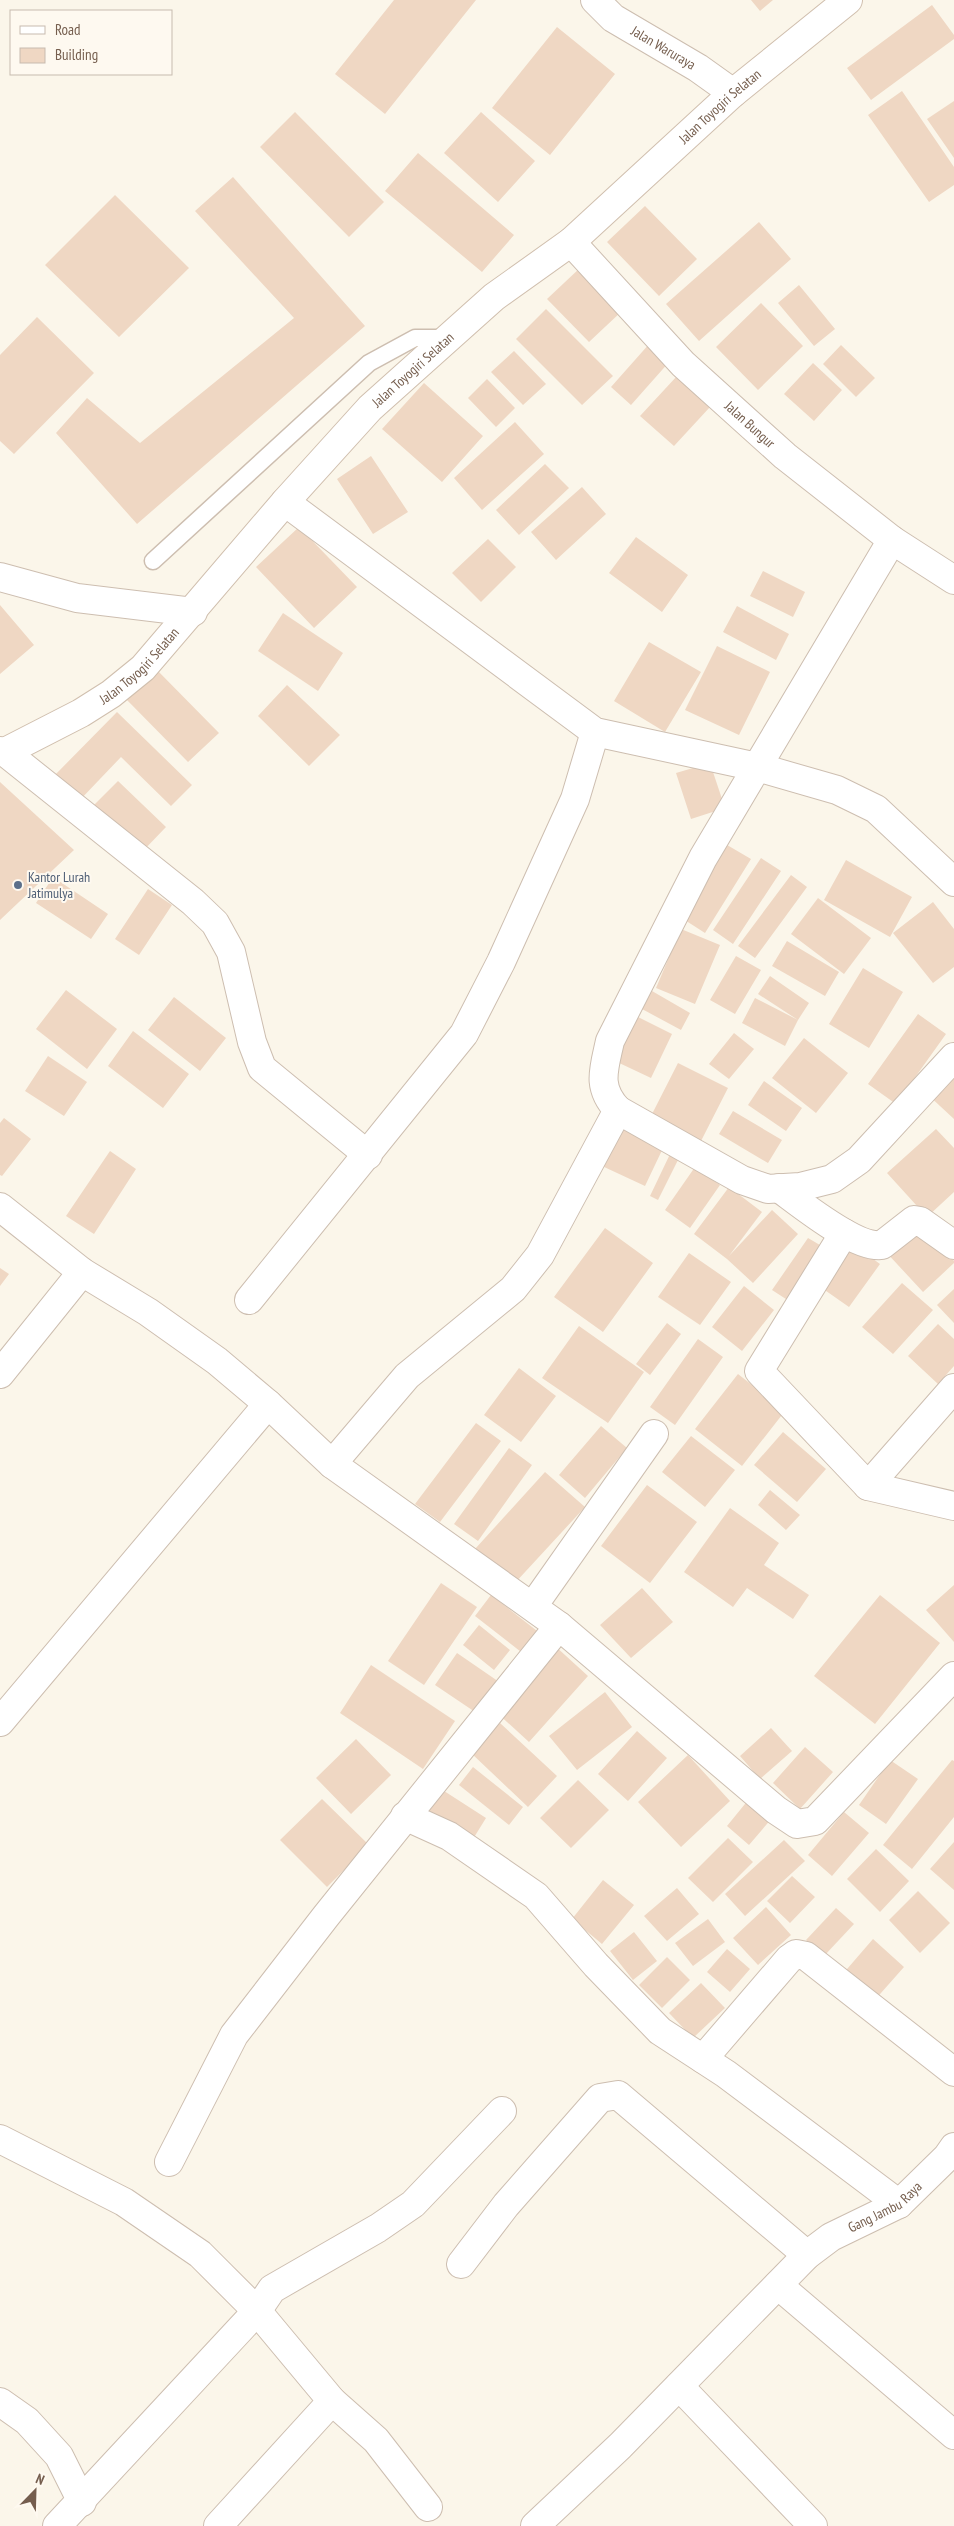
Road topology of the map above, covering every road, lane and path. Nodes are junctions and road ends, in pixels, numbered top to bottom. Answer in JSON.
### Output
{"nodes":[{"id":1,"x":595,"y":0,"type":"edge"},
{"id":2,"x":848,"y":0,"type":"edge"},
{"id":3,"x":733,"y":93,"type":"junction"},
{"id":4,"x":571,"y":242,"type":"junction"},
{"id":5,"x":446,"y":338,"type":"junction"},
{"id":6,"x":285,"y":502,"type":"junction"},
{"id":7,"x":892,"y":540,"type":"junction"},
{"id":8,"x":153,"y":561,"type":"dead end"},
{"id":9,"x":950,"y":570,"type":"edge"},
{"id":10,"x":0,"y":577,"type":"edge"},
{"id":11,"x":193,"y":612,"type":"junction"},
{"id":12,"x":595,"y":732,"type":"junction"},
{"id":13,"x":2,"y":752,"type":"edge"},
{"id":14,"x":757,"y":767,"type":"junction"},
{"id":15,"x":954,"y":882,"type":"edge"},
{"id":16,"x":954,"y":1057,"type":"edge"},
{"id":17,"x":618,"y":1110,"type":"junction"},
{"id":18,"x":368,"y":1155,"type":"junction"},
{"id":19,"x":779,"y":1188,"type":"junction"},
{"id":20,"x":0,"y":1207,"type":"edge"},
{"id":21,"x":844,"y":1234,"type":"junction"},
{"id":22,"x":954,"y":1246,"type":"edge"},
{"id":23,"x":82,"y":1272,"type":"junction"},
{"id":24,"x":249,"y":1300,"type":"dead end"},
{"id":25,"x":0,"y":1374,"type":"edge"},
{"id":26,"x":954,"y":1388,"type":"edge"},
{"id":27,"x":268,"y":1404,"type":"junction"},
{"id":28,"x":654,"y":1434,"type":"dead end"},
{"id":29,"x":332,"y":1464,"type":"junction"},
{"id":30,"x":868,"y":1486,"type":"junction"},
{"id":31,"x":954,"y":1506,"type":"edge"},
{"id":32,"x":533,"y":1606,"type":"junction"},
{"id":33,"x":560,"y":1626,"type":"junction"},
{"id":34,"x":954,"y":1676,"type":"edge"},
{"id":35,"x":0,"y":1722,"type":"edge"},
{"id":36,"x":406,"y":1816,"type":"junction"},
{"id":37,"x":703,"y":2059,"type":"junction"},
{"id":38,"x":954,"y":2072,"type":"edge"},
{"id":39,"x":502,"y":2111,"type":"dead end"},
{"id":40,"x":0,"y":2139,"type":"edge"},
{"id":41,"x":954,"y":2147,"type":"edge"},
{"id":42,"x":170,"y":2162,"type":"dead end"},
{"id":43,"x":899,"y":2204,"type":"junction"},
{"id":44,"x":807,"y":2255,"type":"junction"},
{"id":45,"x":461,"y":2264,"type":"dead end"},
{"id":46,"x":778,"y":2285,"type":"junction"},
{"id":47,"x":257,"y":2312,"type":"junction"},
{"id":48,"x":679,"y":2386,"type":"junction"},
{"id":49,"x":332,"y":2401,"type":"junction"},
{"id":50,"x":0,"y":2402,"type":"edge"},
{"id":51,"x":954,"y":2435,"type":"edge"},
{"id":52,"x":82,"y":2502,"type":"junction"},
{"id":53,"x":428,"y":2507,"type":"dead end"},
{"id":54,"x":57,"y":2526,"type":"edge"},
{"id":55,"x":218,"y":2526,"type":"edge"},
{"id":56,"x":535,"y":2526,"type":"edge"},
{"id":57,"x":813,"y":2526,"type":"edge"}],
"edges":[{"from":1,"to":3,"type":"street","name":"Jalan Waruraya"},
{"from":2,"to":3,"type":"street","name":"Jalan Toyogiri Selatan"},
{"from":3,"to":4,"type":"street","name":"Jalan Toyogiri Selatan"},
{"from":4,"to":5,"type":"street","name":"Jalan Toyogiri Selatan"},
{"from":4,"to":7,"type":"street","name":"Jalan Bungur"},
{"from":5,"to":6,"type":"street","name":"Jalan Toyogiri Selatan"},
{"from":5,"to":8,"type":"lane"},
{"from":6,"to":11,"type":"street","name":"Jalan Toyogiri Selatan"},
{"from":6,"to":12,"type":"street"},
{"from":7,"to":9,"type":"street","name":"Jalan Bungur"},
{"from":7,"to":14,"type":"street"},
{"from":10,"to":11,"type":"street"},
{"from":11,"to":13,"type":"street","name":"Jalan Toyogiri Selatan"},
{"from":12,"to":14,"type":"street"},
{"from":12,"to":18,"type":"street"},
{"from":13,"to":18,"type":"street"},
{"from":14,"to":15,"type":"street"},
{"from":14,"to":17,"type":"street"},
{"from":16,"to":19,"type":"street"},
{"from":17,"to":19,"type":"street"},
{"from":17,"to":29,"type":"street"},
{"from":18,"to":24,"type":"street"},
{"from":19,"to":21,"type":"street"},
{"from":20,"to":23,"type":"street"},
{"from":21,"to":22,"type":"street"},
{"from":21,"to":30,"type":"street"},
{"from":23,"to":25,"type":"street"},
{"from":23,"to":27,"type":"street"},
{"from":26,"to":30,"type":"street"},
{"from":27,"to":29,"type":"street"},
{"from":27,"to":35,"type":"street"},
{"from":28,"to":32,"type":"street"},
{"from":29,"to":32,"type":"street"},
{"from":30,"to":31,"type":"street"},
{"from":32,"to":33,"type":"street"},
{"from":33,"to":34,"type":"street"},
{"from":33,"to":36,"type":"street"},
{"from":36,"to":37,"type":"street"},
{"from":36,"to":42,"type":"street"},
{"from":37,"to":38,"type":"street"},
{"from":37,"to":43,"type":"street"},
{"from":39,"to":47,"type":"street"},
{"from":40,"to":47,"type":"street"},
{"from":41,"to":43,"type":"street","name":"Gang Jambu Raya"},
{"from":43,"to":44,"type":"street","name":"Gang Jambu Raya"},
{"from":44,"to":45,"type":"street"},
{"from":44,"to":46,"type":"street","name":"Gang Jambu Raya"},
{"from":46,"to":48,"type":"street","name":"Gang Jambu Raya"},
{"from":46,"to":51,"type":"street"},
{"from":47,"to":49,"type":"street"},
{"from":47,"to":52,"type":"street"},
{"from":48,"to":56,"type":"street","name":"Gang Jambu Raya"},
{"from":48,"to":57,"type":"street"},
{"from":49,"to":53,"type":"street"},
{"from":49,"to":55,"type":"street"},
{"from":50,"to":52,"type":"street"},
{"from":52,"to":54,"type":"street"}]}
